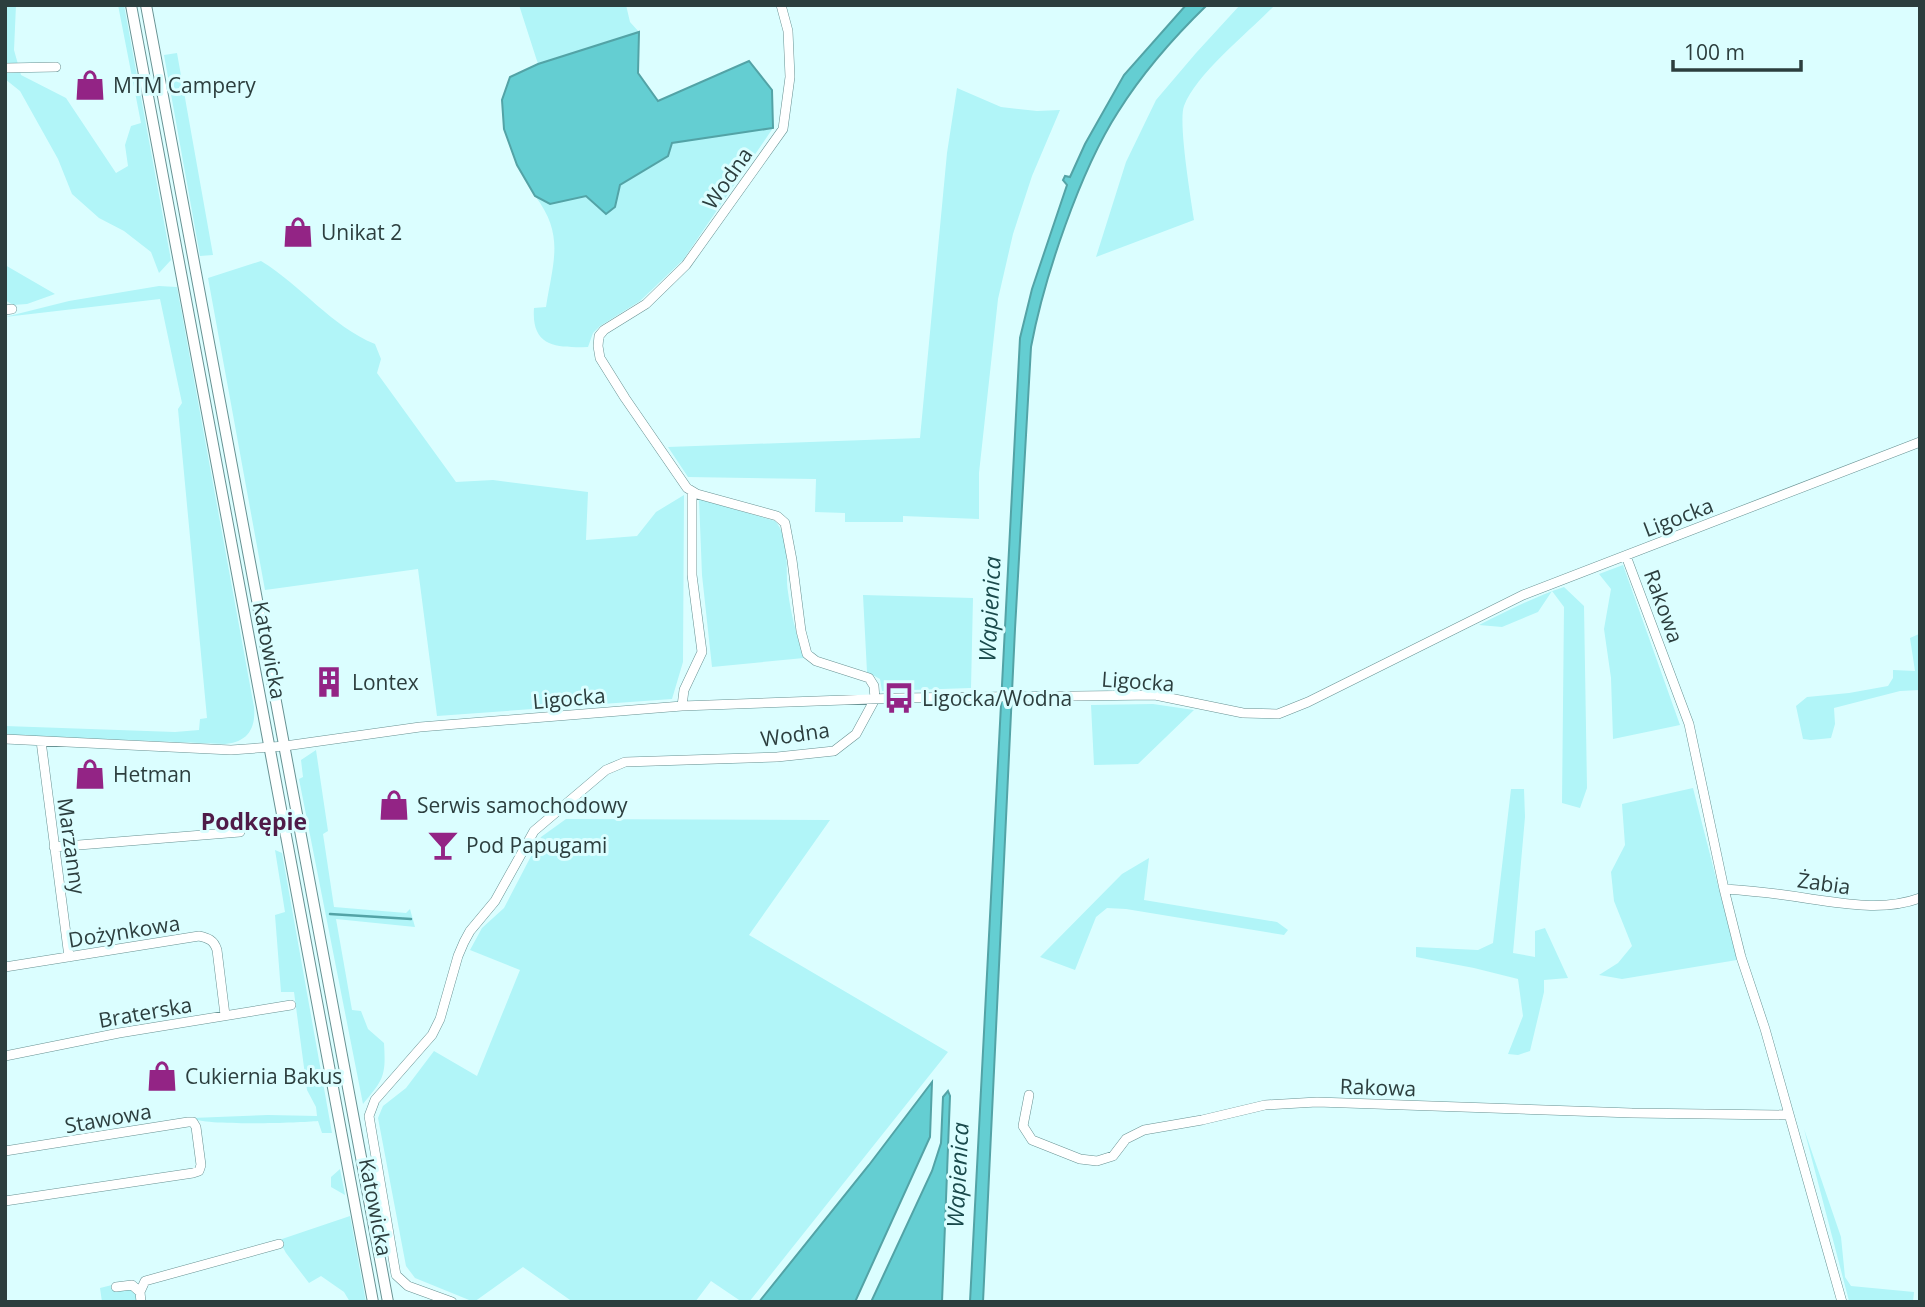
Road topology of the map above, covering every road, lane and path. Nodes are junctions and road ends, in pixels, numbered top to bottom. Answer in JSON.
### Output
{"nodes":[{"id":1,"x":131,"y":5,"type":"edge"},
{"id":2,"x":146,"y":5,"type":"edge"},
{"id":3,"x":780,"y":5,"type":"edge"},
{"id":4,"x":56,"y":67,"type":"dead end"},
{"id":5,"x":5,"y":68,"type":"edge"},
{"id":6,"x":1920,"y":442,"type":"edge"},
{"id":7,"x":692,"y":492,"type":"junction"},
{"id":8,"x":1626,"y":556,"type":"junction"},
{"id":9,"x":875,"y":699,"type":"junction"},
{"id":10,"x":682,"y":706,"type":"junction"},
{"id":11,"x":5,"y":739,"type":"edge"},
{"id":12,"x":41,"y":741,"type":"junction"},
{"id":13,"x":285,"y":746,"type":"junction"},
{"id":14,"x":269,"y":747,"type":"junction"},
{"id":15,"x":240,"y":832,"type":"dead end"},
{"id":16,"x":54,"y":847,"type":"junction"},
{"id":17,"x":1724,"y":889,"type":"junction"},
{"id":18,"x":1920,"y":898,"type":"edge"},
{"id":19,"x":69,"y":957,"type":"junction"},
{"id":20,"x":5,"y":967,"type":"edge"},
{"id":21,"x":291,"y":1005,"type":"dead end"},
{"id":22,"x":225,"y":1016,"type":"junction"},
{"id":23,"x":5,"y":1056,"type":"edge"},
{"id":24,"x":1030,"y":1095,"type":"dead end"},
{"id":25,"x":1789,"y":1115,"type":"junction"},
{"id":26,"x":5,"y":1151,"type":"edge"},
{"id":27,"x":5,"y":1201,"type":"edge"},
{"id":28,"x":279,"y":1244,"type":"dead end"},
{"id":29,"x":145,"y":1281,"type":"junction"},
{"id":30,"x":132,"y":1284,"type":"junction"},
{"id":31,"x":116,"y":1287,"type":"dead end"},
{"id":32,"x":140,"y":1297,"type":"edge"},
{"id":33,"x":373,"y":1302,"type":"edge"},
{"id":34,"x":388,"y":1302,"type":"edge"},
{"id":35,"x":452,"y":1302,"type":"edge"},
{"id":36,"x":1842,"y":1302,"type":"edge"}],
"edges":[{"from":1,"to":14,"type":"main road","name":"Katowicka"},
{"from":2,"to":13,"type":"main road","name":"Katowicka"},
{"from":3,"to":7,"type":"street","name":"Wodna"},
{"from":4,"to":5,"type":"street"},
{"from":6,"to":8,"type":"street","name":"Ligocka"},
{"from":7,"to":9,"type":"street"},
{"from":7,"to":10,"type":"street"},
{"from":8,"to":9,"type":"street","name":"Ligocka"},
{"from":8,"to":17,"type":"street","name":"Rakowa"},
{"from":9,"to":10,"type":"street","name":"Ligocka"},
{"from":9,"to":35,"type":"street","name":"Wodna"},
{"from":10,"to":13,"type":"street","name":"Ligocka"},
{"from":11,"to":12,"type":"street","name":"Ligocka"},
{"from":12,"to":14,"type":"street","name":"Ligocka"},
{"from":12,"to":16,"type":"street","name":"Marzanny"},
{"from":13,"to":14,"type":"street","name":"Ligocka"},
{"from":13,"to":34,"type":"main road","name":"Katowicka"},
{"from":14,"to":33,"type":"main road","name":"Katowicka"},
{"from":15,"to":16,"type":"street"},
{"from":16,"to":19,"type":"street","name":"Marzanny"},
{"from":17,"to":18,"type":"street","name":"Żabia"},
{"from":17,"to":25,"type":"street","name":"Rakowa"},
{"from":19,"to":20,"type":"street","name":"Dożynkowa"},
{"from":19,"to":22,"type":"street","name":"Dożynkowa"},
{"from":21,"to":22,"type":"street","name":"Braterska"},
{"from":22,"to":23,"type":"street","name":"Braterska"},
{"from":24,"to":25,"type":"street","name":"Rakowa"},
{"from":25,"to":36,"type":"street","name":"Rakowa"},
{"from":26,"to":27,"type":"street","name":"Stawowa"},
{"from":28,"to":29,"type":"street"},
{"from":29,"to":30,"type":"street"},
{"from":29,"to":32,"type":"street"},
{"from":30,"to":31,"type":"street"},
{"from":30,"to":32,"type":"street"}]}
